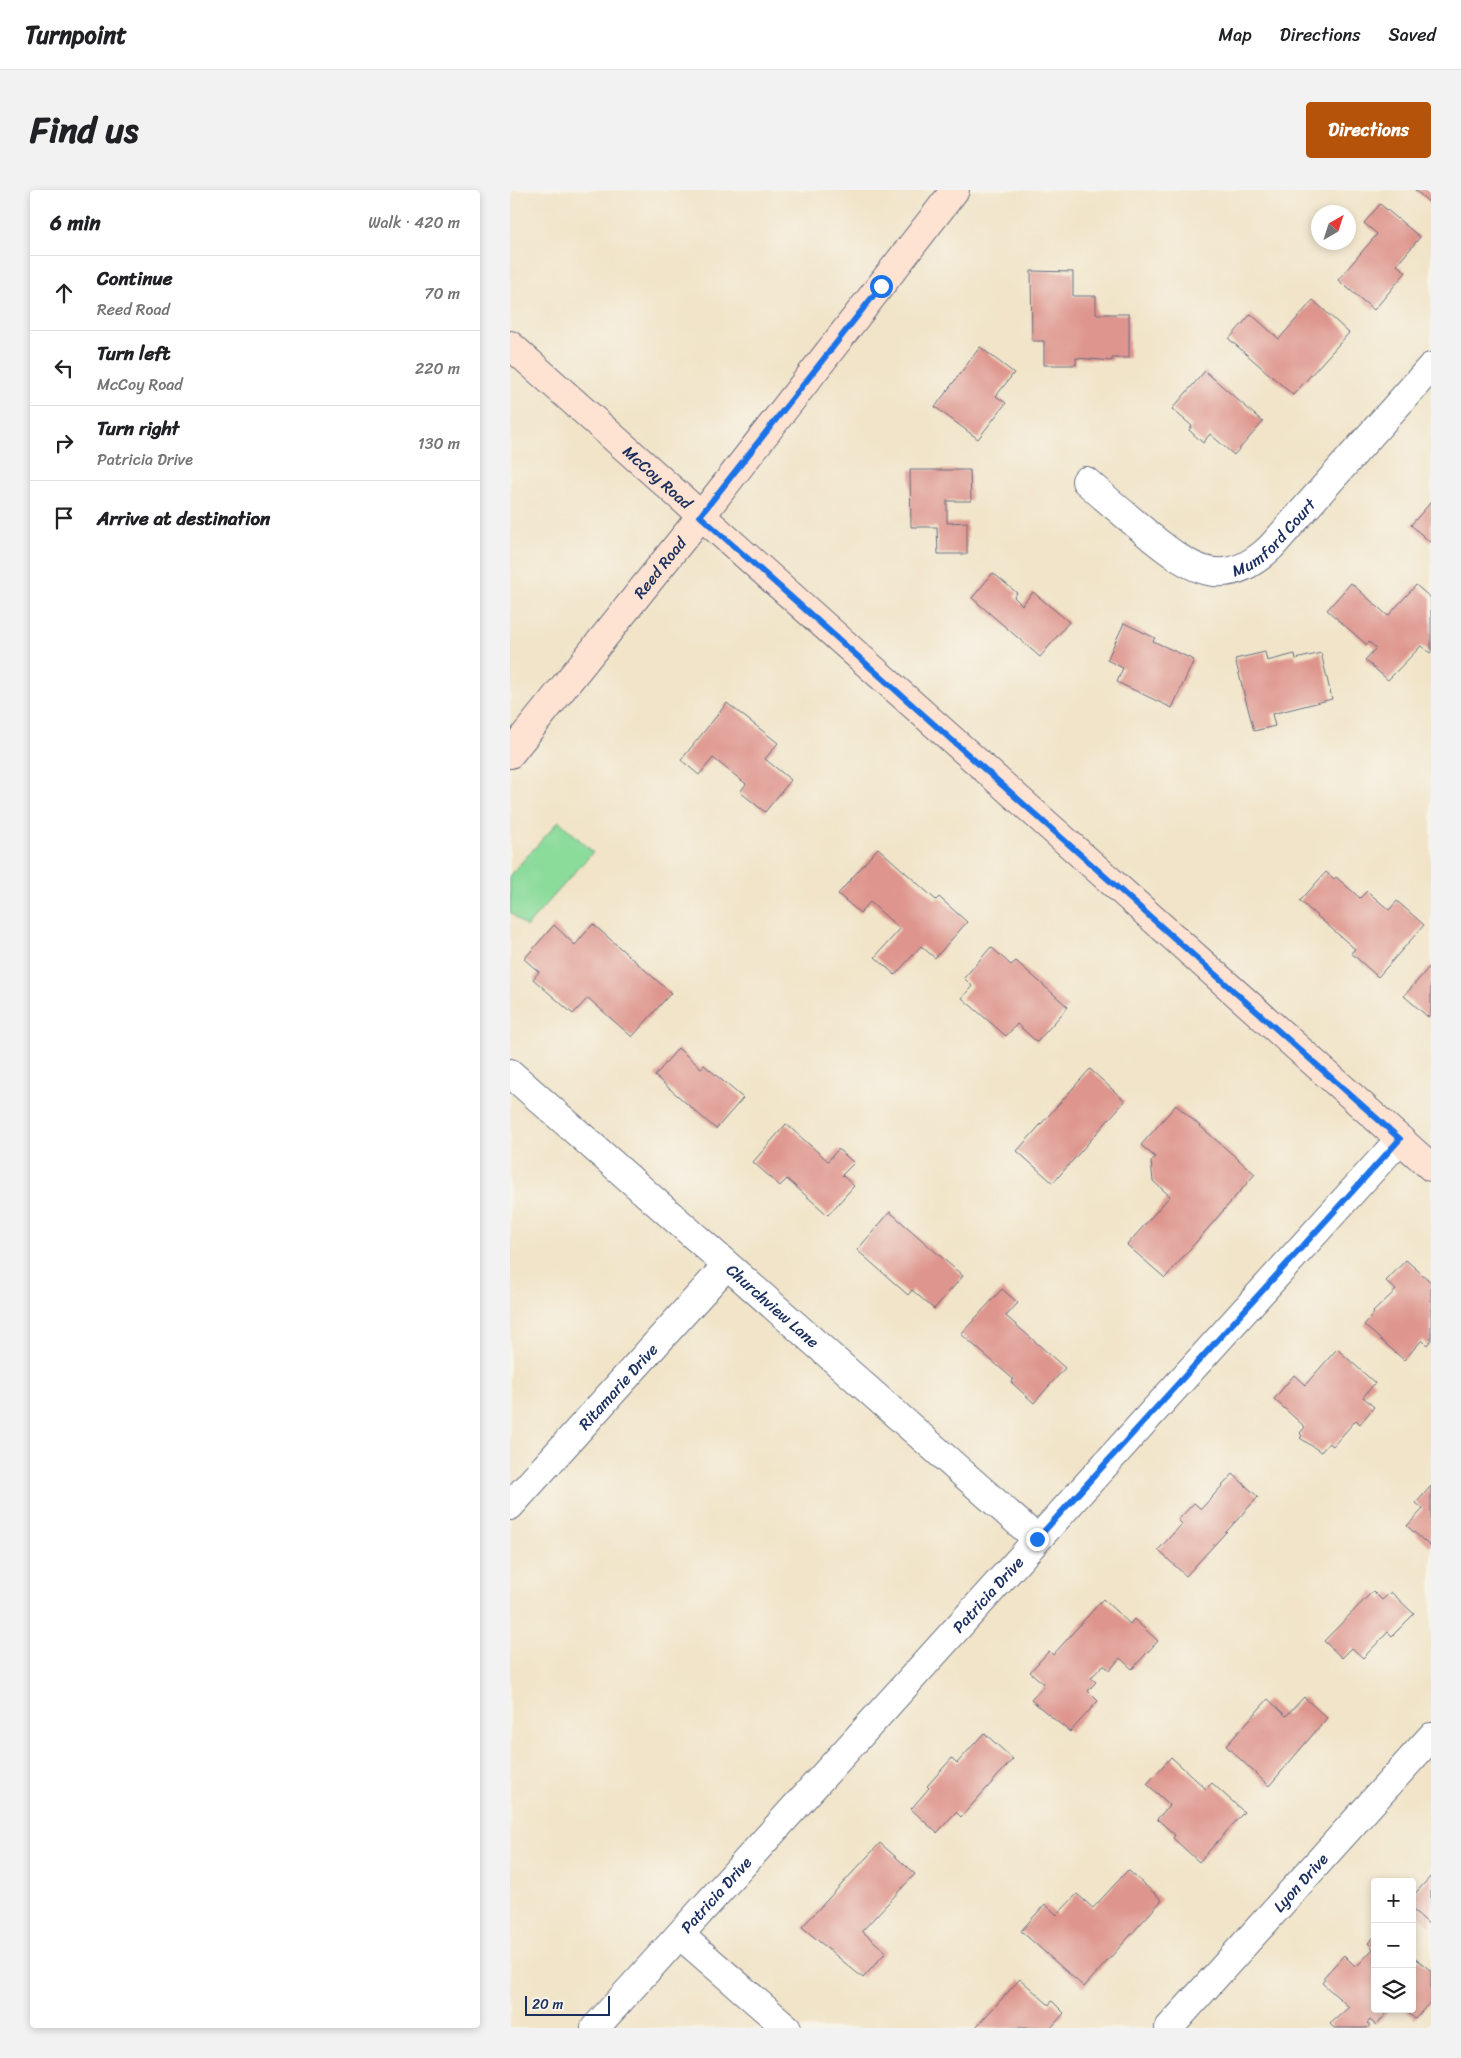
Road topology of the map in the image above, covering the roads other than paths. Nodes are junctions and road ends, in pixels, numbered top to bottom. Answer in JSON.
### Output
{"nodes":[{"id":1,"x":955,"y":190,"type":"edge"},
{"id":2,"x":510,"y":345,"type":"edge"},
{"id":3,"x":1431,"y":367,"type":"edge"},
{"id":4,"x":1086,"y":480,"type":"dead end"},
{"id":5,"x":700,"y":516,"type":"junction"},
{"id":6,"x":510,"y":754,"type":"edge"},
{"id":7,"x":510,"y":1073,"type":"edge"},
{"id":8,"x":1400,"y":1139,"type":"junction"},
{"id":9,"x":1431,"y":1167,"type":"edge"},
{"id":10,"x":726,"y":1266,"type":"junction"},
{"id":11,"x":510,"y":1506,"type":"edge"},
{"id":12,"x":1037,"y":1539,"type":"junction"},
{"id":13,"x":1431,"y":1737,"type":"edge"},
{"id":14,"x":680,"y":1935,"type":"junction"},
{"id":15,"x":595,"y":2028,"type":"edge"},
{"id":16,"x":787,"y":2028,"type":"edge"},
{"id":17,"x":1169,"y":2028,"type":"edge"}],
"edges":[{"from":1,"to":5,"type":"main road","name":"Reed Road"},
{"from":2,"to":5,"type":"main road","name":"McCoy Road"},
{"from":3,"to":4,"type":"street","name":"Mumford Court"},
{"from":5,"to":6,"type":"main road","name":"Reed Road"},
{"from":5,"to":8,"type":"main road","name":"McCoy Road"},
{"from":7,"to":10,"type":"street","name":"Churchview Lane"},
{"from":8,"to":9,"type":"main road","name":"McCoy Road"},
{"from":8,"to":12,"type":"street","name":"Patricia Drive"},
{"from":10,"to":11,"type":"street","name":"Ritamarie Drive"},
{"from":10,"to":12,"type":"street","name":"Churchview Lane"},
{"from":12,"to":14,"type":"street","name":"Patricia Drive"},
{"from":13,"to":17,"type":"street","name":"Lyon Drive"},
{"from":14,"to":15,"type":"street","name":"Patricia Drive"},
{"from":14,"to":16,"type":"street"}]}
